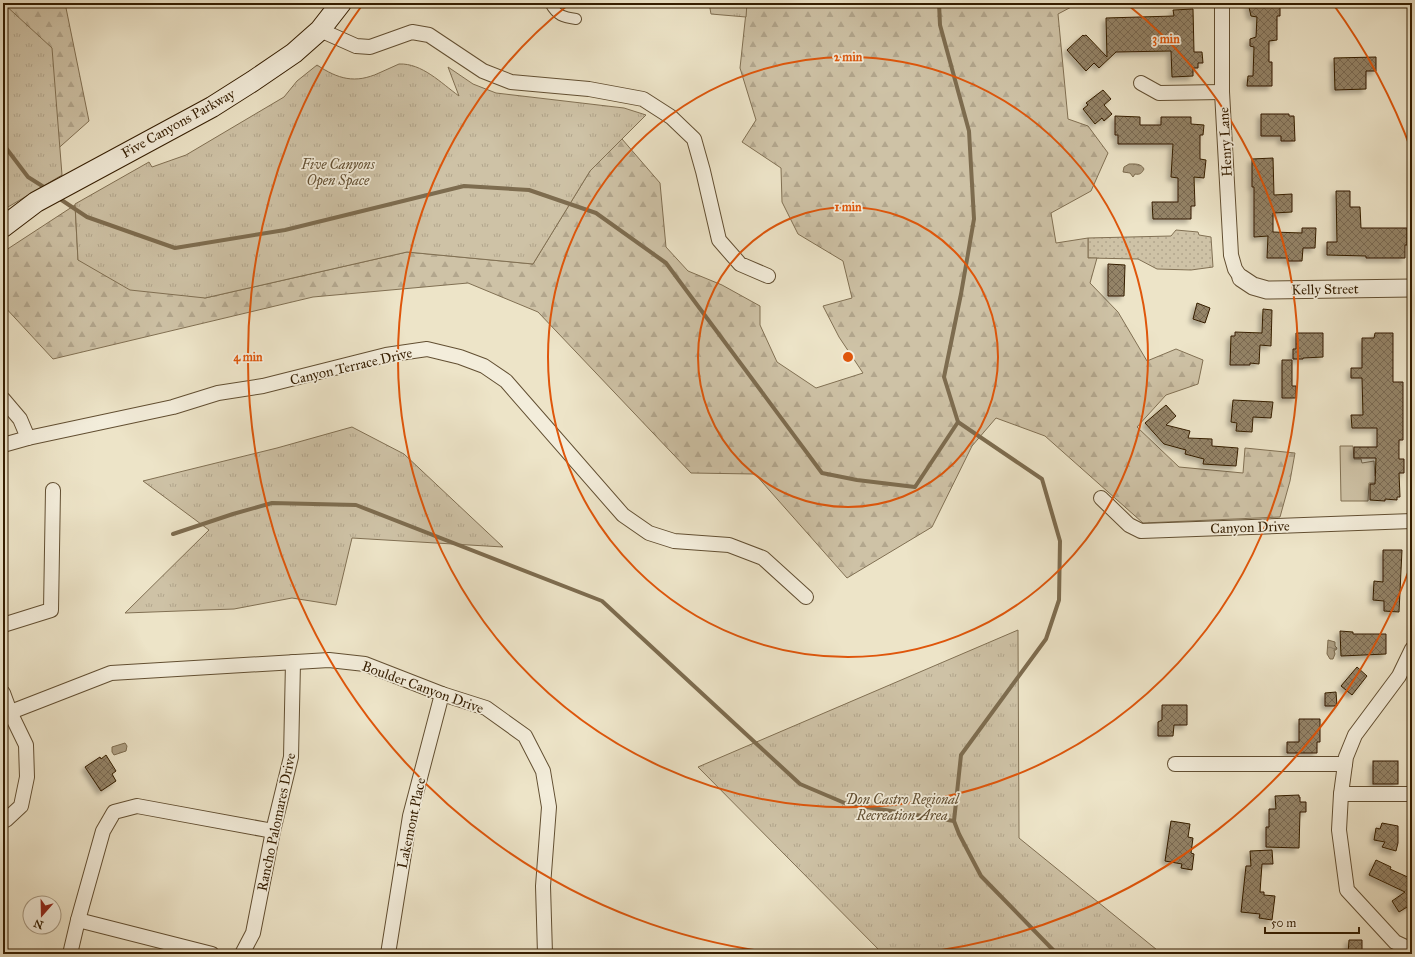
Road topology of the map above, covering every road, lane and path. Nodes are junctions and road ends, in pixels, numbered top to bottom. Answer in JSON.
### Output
{"nodes":[{"id":1,"x":340,"y":3,"type":"edge"},
{"id":2,"x":550,"y":3,"type":"edge"},
{"id":3,"x":1222,"y":3,"type":"edge"},
{"id":4,"x":576,"y":19,"type":"dead end"},
{"id":5,"x":320,"y":30,"type":"junction"},
{"id":6,"x":1141,"y":83,"type":"dead end"},
{"id":7,"x":1222,"y":92,"type":"junction"},
{"id":8,"x":3,"y":227,"type":"edge"},
{"id":9,"x":768,"y":276,"type":"dead end"},
{"id":10,"x":1241,"y":278,"type":"joint"},
{"id":11,"x":1412,"y":288,"type":"edge"},
{"id":12,"x":3,"y":400,"type":"edge"},
{"id":13,"x":28,"y":438,"type":"junction"},
{"id":14,"x":3,"y":445,"type":"edge"},
{"id":15,"x":52,"y":490,"type":"dead end"},
{"id":16,"x":1101,"y":498,"type":"dead end"},
{"id":17,"x":1412,"y":521,"type":"edge"},
{"id":18,"x":806,"y":597,"type":"dead end"},
{"id":19,"x":3,"y":625,"type":"edge"},
{"id":20,"x":1412,"y":649,"type":"edge"},
{"id":21,"x":293,"y":662,"type":"junction"},
{"id":22,"x":3,"y":693,"type":"edge"},
{"id":23,"x":442,"y":694,"type":"junction"},
{"id":24,"x":6,"y":713,"type":"edge"},
{"id":25,"x":1175,"y":764,"type":"dead end"},
{"id":26,"x":1345,"y":764,"type":"junction"},
{"id":27,"x":1341,"y":794,"type":"junction"},
{"id":28,"x":1412,"y":794,"type":"edge"},
{"id":29,"x":3,"y":820,"type":"edge"},
{"id":30,"x":273,"y":831,"type":"junction"},
{"id":31,"x":78,"y":920,"type":"junction"},
{"id":32,"x":1412,"y":950,"type":"edge"},
{"id":33,"x":70,"y":954,"type":"edge"},
{"id":34,"x":212,"y":954,"type":"edge"},
{"id":35,"x":242,"y":954,"type":"edge"},
{"id":36,"x":388,"y":954,"type":"edge"},
{"id":37,"x":545,"y":954,"type":"edge"}],
"edges":[{"from":1,"to":5,"type":"main road","name":"Five Canyons Parkway"},
{"from":2,"to":4,"type":"street"},
{"from":3,"to":7,"type":"street","name":"Henry Lane"},
{"from":5,"to":8,"type":"main road","name":"Five Canyons Parkway"},
{"from":5,"to":9,"type":"street"},
{"from":6,"to":7,"type":"street"},
{"from":7,"to":10,"type":"street","name":"Henry Lane"},
{"from":10,"to":11,"type":"street","name":"Kelly Street"},
{"from":12,"to":13,"type":"street"},
{"from":13,"to":14,"type":"street","name":"Canyon Terrace Drive"},
{"from":13,"to":18,"type":"street","name":"Canyon Terrace Drive"},
{"from":15,"to":19,"type":"street"},
{"from":16,"to":17,"type":"street","name":"Canyon Drive"},
{"from":20,"to":26,"type":"street"},
{"from":21,"to":23,"type":"street","name":"Boulder Canyon Drive"},
{"from":21,"to":24,"type":"street","name":"Boulder Canyon Drive"},
{"from":21,"to":30,"type":"street","name":"Rancho Palomares Drive"},
{"from":22,"to":24,"type":"street"},
{"from":23,"to":36,"type":"street","name":"Lakemont Place"},
{"from":23,"to":37,"type":"street","name":"Boulder Canyon Drive"},
{"from":24,"to":29,"type":"street"},
{"from":25,"to":26,"type":"street"},
{"from":26,"to":27,"type":"street"},
{"from":27,"to":28,"type":"street"},
{"from":27,"to":32,"type":"street"},
{"from":30,"to":31,"type":"street"},
{"from":30,"to":35,"type":"street","name":"Rancho Palomares Drive"},
{"from":31,"to":33,"type":"street"},
{"from":31,"to":34,"type":"street"}]}
